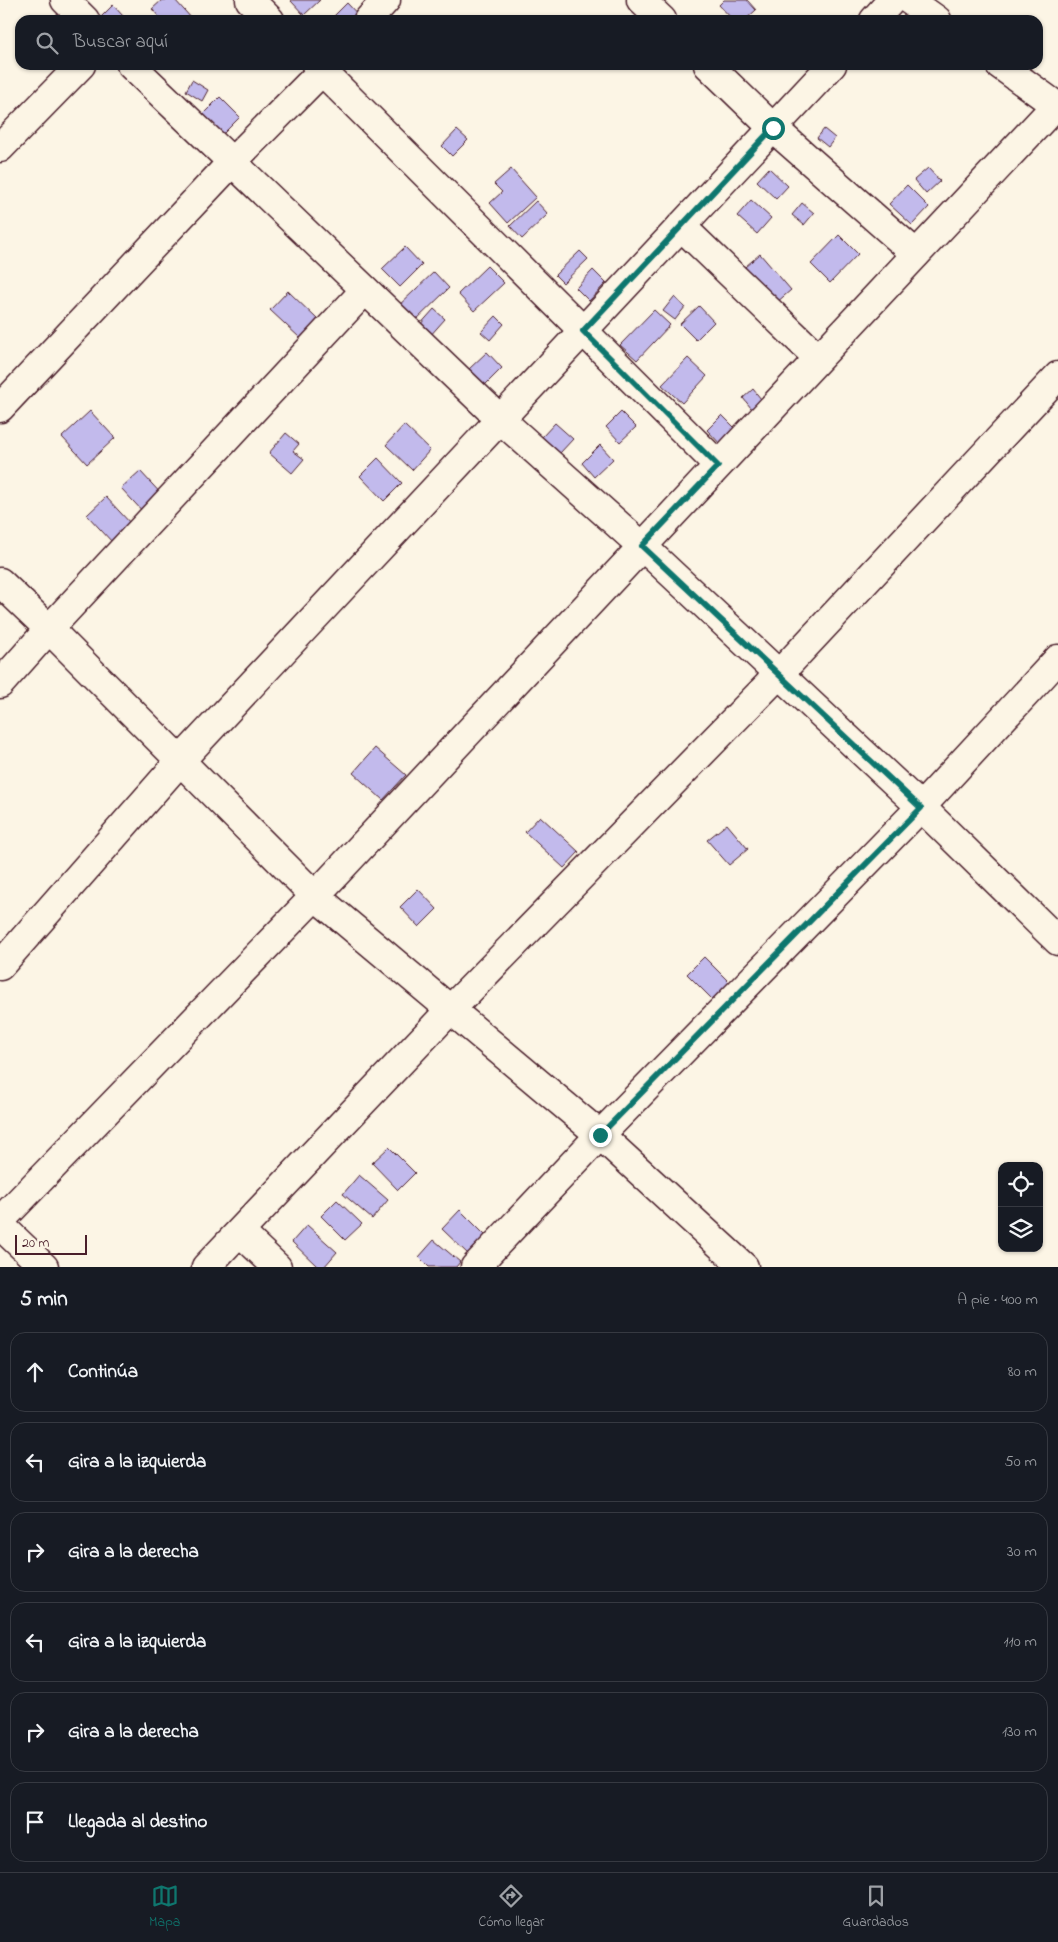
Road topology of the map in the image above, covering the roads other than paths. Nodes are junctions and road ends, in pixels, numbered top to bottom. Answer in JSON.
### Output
{"nodes":[{"id":1,"x":66,"y":0,"type":"edge"},
{"id":2,"x":250,"y":0,"type":"edge"},
{"id":3,"x":386,"y":0,"type":"edge"},
{"id":4,"x":641,"y":0,"type":"edge"},
{"id":5,"x":892,"y":0,"type":"edge"},
{"id":6,"x":909,"y":0,"type":"edge"},
{"id":7,"x":80,"y":15,"type":"edge"},
{"id":8,"x":265,"y":15,"type":"edge"},
{"id":9,"x":372,"y":15,"type":"edge"},
{"id":10,"x":657,"y":15,"type":"edge"},
{"id":11,"x":878,"y":15,"type":"edge"},
{"id":12,"x":930,"y":15,"type":"edge"},
{"id":13,"x":76,"y":70,"type":"edge"},
{"id":14,"x":136,"y":70,"type":"edge"},
{"id":15,"x":319,"y":70,"type":"edge"},
{"id":16,"x":325,"y":70,"type":"edge"},
{"id":17,"x":713,"y":70,"type":"edge"},
{"id":18,"x":827,"y":70,"type":"edge"},
{"id":19,"x":1007,"y":70,"type":"edge"},
{"id":20,"x":1057,"y":106,"type":"edge"},
{"id":21,"x":773,"y":128,"type":"junction"},
{"id":22,"x":0,"y":148,"type":"edge"},
{"id":23,"x":232,"y":162,"type":"junction"},
{"id":24,"x":681,"y":226,"type":"junction"},
{"id":25,"x":916,"y":254,"type":"junction"},
{"id":26,"x":365,"y":290,"type":"junction"},
{"id":27,"x":583,"y":331,"type":"junction"},
{"id":28,"x":818,"y":358,"type":"junction"},
{"id":29,"x":1058,"y":376,"type":"edge"},
{"id":30,"x":0,"y":408,"type":"edge"},
{"id":31,"x":500,"y":419,"type":"junction"},
{"id":32,"x":718,"y":466,"type":"junction"},
{"id":33,"x":642,"y":546,"type":"junction"},
{"id":34,"x":0,"y":582,"type":"edge"},
{"id":35,"x":49,"y":628,"type":"junction"},
{"id":36,"x":1058,"y":659,"type":"edge"},
{"id":37,"x":779,"y":674,"type":"junction"},
{"id":38,"x":0,"y":684,"type":"edge"},
{"id":39,"x":180,"y":761,"type":"junction"},
{"id":40,"x":921,"y":808,"type":"junction"},
{"id":41,"x":315,"y":896,"type":"junction"},
{"id":42,"x":1058,"y":941,"type":"edge"},
{"id":43,"x":0,"y":966,"type":"edge"},
{"id":44,"x":450,"y":1010,"type":"junction"},
{"id":45,"x":600,"y":1135,"type":"junction"},
{"id":46,"x":0,"y":1223,"type":"edge"},
{"id":47,"x":240,"y":1232,"type":"junction"},
{"id":48,"x":44,"y":1267,"type":"edge"},
{"id":49,"x":206,"y":1267,"type":"edge"},
{"id":50,"x":277,"y":1267,"type":"edge"},
{"id":51,"x":475,"y":1267,"type":"edge"},
{"id":52,"x":744,"y":1267,"type":"edge"}],
"edges":[{"from":1,"to":7,"type":"street"},
{"from":2,"to":8,"type":"street"},
{"from":3,"to":9,"type":"street"},
{"from":4,"to":10,"type":"street"},
{"from":5,"to":11,"type":"street"},
{"from":6,"to":12,"type":"street"},
{"from":13,"to":22,"type":"street"},
{"from":14,"to":23,"type":"street"},
{"from":15,"to":23,"type":"street"},
{"from":16,"to":27,"type":"street"},
{"from":17,"to":21,"type":"street"},
{"from":18,"to":21,"type":"street"},
{"from":19,"to":20,"type":"street"},
{"from":20,"to":25,"type":"street"},
{"from":21,"to":24,"type":"street"},
{"from":21,"to":25,"type":"street"},
{"from":23,"to":26,"type":"street"},
{"from":23,"to":30,"type":"street"},
{"from":24,"to":27,"type":"street"},
{"from":24,"to":28,"type":"street"},
{"from":25,"to":28,"type":"street"},
{"from":26,"to":31,"type":"street"},
{"from":26,"to":35,"type":"street"},
{"from":27,"to":31,"type":"street"},
{"from":27,"to":32,"type":"street"},
{"from":28,"to":32,"type":"street"},
{"from":29,"to":37,"type":"street"},
{"from":31,"to":33,"type":"street"},
{"from":31,"to":39,"type":"street"},
{"from":32,"to":33,"type":"street"},
{"from":33,"to":37,"type":"street"},
{"from":33,"to":41,"type":"street"},
{"from":34,"to":35,"type":"street"},
{"from":35,"to":38,"type":"street"},
{"from":35,"to":39,"type":"street"},
{"from":36,"to":40,"type":"street"},
{"from":37,"to":40,"type":"street"},
{"from":37,"to":44,"type":"street"},
{"from":39,"to":41,"type":"street"},
{"from":39,"to":43,"type":"street"},
{"from":40,"to":42,"type":"street"},
{"from":40,"to":45,"type":"street"},
{"from":41,"to":44,"type":"street"},
{"from":41,"to":46,"type":"street"},
{"from":44,"to":45,"type":"street"},
{"from":44,"to":47,"type":"street"},
{"from":45,"to":51,"type":"street"},
{"from":45,"to":52,"type":"street"},
{"from":46,"to":48,"type":"street"},
{"from":47,"to":49,"type":"street"},
{"from":47,"to":50,"type":"street"}]}
